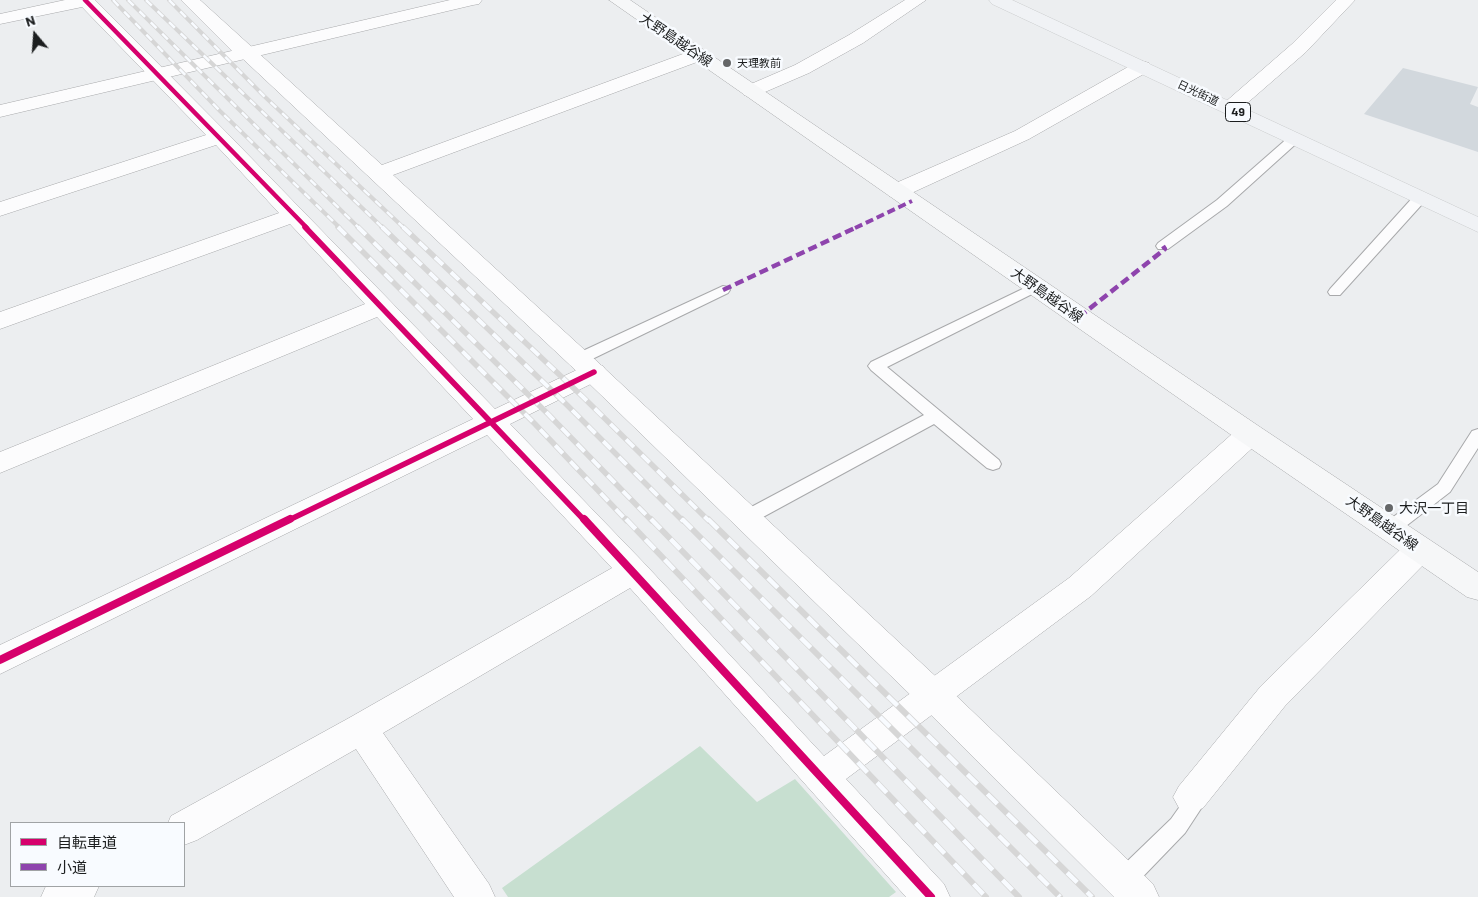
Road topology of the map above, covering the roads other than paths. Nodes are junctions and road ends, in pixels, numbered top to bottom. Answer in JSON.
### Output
{"nodes":[{"id":1,"x":86,"y":0,"type":"edge"},
{"id":2,"x":190,"y":0,"type":"edge"},
{"id":3,"x":473,"y":0,"type":"edge"},
{"id":4,"x":618,"y":0,"type":"edge"},
{"id":5,"x":917,"y":0,"type":"edge"},
{"id":6,"x":998,"y":0,"type":"edge"},
{"id":7,"x":1343,"y":1,"type":"edge"},
{"id":8,"x":0,"y":19,"type":"edge"},
{"id":9,"x":248,"y":54,"type":"junction"},
{"id":10,"x":698,"y":55,"type":"junction"},
{"id":11,"x":1142,"y":67,"type":"junction"},
{"id":12,"x":158,"y":75,"type":"junction"},
{"id":13,"x":751,"y":91,"type":"junction"},
{"id":14,"x":1230,"y":108,"type":"junction"},
{"id":15,"x":0,"y":111,"type":"edge"},
{"id":16,"x":220,"y":137,"type":"junction"},
{"id":17,"x":1294,"y":139,"type":"junction"},
{"id":18,"x":380,"y":173,"type":"junction"},
{"id":19,"x":898,"y":191,"type":"junction"},
{"id":20,"x":1420,"y":198,"type":"junction"},
{"id":21,"x":0,"y":209,"type":"edge"},
{"id":22,"x":294,"y":215,"type":"junction"},
{"id":23,"x":1478,"y":226,"type":"edge"},
{"id":24,"x":1163,"y":246,"type":"dead end"},
{"id":25,"x":1036,"y":287,"type":"junction"},
{"id":26,"x":723,"y":290,"type":"dead end"},
{"id":27,"x":1335,"y":292,"type":"dead end"},
{"id":28,"x":380,"y":307,"type":"junction"},
{"id":29,"x":0,"y":321,"type":"edge"},
{"id":30,"x":586,"y":365,"type":"junction"},
{"id":31,"x":936,"y":416,"type":"junction"},
{"id":32,"x":490,"y":423,"type":"junction"},
{"id":33,"x":1250,"y":434,"type":"junction"},
{"id":34,"x":1478,"y":435,"type":"edge"},
{"id":35,"x":0,"y":464,"type":"edge"},
{"id":36,"x":993,"y":464,"type":"dead end"},
{"id":37,"x":746,"y":518,"type":"junction"},
{"id":38,"x":1391,"y":528,"type":"junction"},
{"id":39,"x":1420,"y":549,"type":"junction"},
{"id":40,"x":633,"y":572,"type":"junction"},
{"id":41,"x":1478,"y":588,"type":"edge"},
{"id":42,"x":0,"y":660,"type":"edge"},
{"id":43,"x":934,"y":696,"type":"junction"},
{"id":44,"x":361,"y":729,"type":"junction"},
{"id":45,"x":822,"y":777,"type":"junction"},
{"id":46,"x":1191,"y":797,"type":"joint"},
{"id":47,"x":185,"y":827,"type":"edge"},
{"id":48,"x":78,"y":887,"type":"edge"},
{"id":49,"x":1132,"y":889,"type":"edge"},
{"id":50,"x":60,"y":897,"type":"edge"},
{"id":51,"x":476,"y":897,"type":"edge"},
{"id":52,"x":931,"y":897,"type":"edge"}],
"edges":[{"from":1,"to":8,"type":"street"},
{"from":1,"to":12,"type":"street"},
{"from":2,"to":9,"type":"street"},
{"from":3,"to":9,"type":"street"},
{"from":4,"to":10,"type":"main road","name":"大野島越谷線"},
{"from":5,"to":13,"type":"street"},
{"from":6,"to":11,"type":"main road","name":"日光街道","number":"49"},
{"from":7,"to":14,"type":"street"},
{"from":9,"to":12,"type":"street"},
{"from":9,"to":18,"type":"street"},
{"from":10,"to":13,"type":"main road","name":"大野島越谷線"},
{"from":10,"to":18,"type":"street"},
{"from":11,"to":14,"type":"main road","name":"日光街道","number":"49"},
{"from":11,"to":19,"type":"street"},
{"from":12,"to":15,"type":"street"},
{"from":12,"to":16,"type":"street"},
{"from":13,"to":19,"type":"main road","name":"大野島越谷線"},
{"from":14,"to":17,"type":"main road","name":"日光街道","number":"49"},
{"from":16,"to":21,"type":"street"},
{"from":16,"to":22,"type":"street"},
{"from":17,"to":20,"type":"main road","name":"日光街道","number":"49"},
{"from":17,"to":24,"type":"lane"},
{"from":18,"to":30,"type":"street"},
{"from":19,"to":25,"type":"main road","name":"大野島越谷線"},
{"from":20,"to":23,"type":"main road","name":"日光街道","number":"49"},
{"from":20,"to":27,"type":"lane"},
{"from":22,"to":28,"type":"street"},
{"from":22,"to":29,"type":"street"},
{"from":25,"to":31,"type":"lane"},
{"from":25,"to":33,"type":"main road","name":"大野島越谷線"},
{"from":26,"to":30,"type":"lane"},
{"from":28,"to":32,"type":"street"},
{"from":28,"to":35,"type":"street"},
{"from":30,"to":32,"type":"street"},
{"from":30,"to":37,"type":"street"},
{"from":31,"to":36,"type":"lane"},
{"from":31,"to":37,"type":"lane"},
{"from":32,"to":40,"type":"street"},
{"from":32,"to":42,"type":"street"},
{"from":33,"to":38,"type":"main road","name":"大野島越谷線"},
{"from":33,"to":43,"type":"street"},
{"from":34,"to":38,"type":"lane"},
{"from":37,"to":43,"type":"street"},
{"from":38,"to":39,"type":"main road","name":"大野島越谷線"},
{"from":39,"to":41,"type":"main road","name":"大野島越谷線"},
{"from":39,"to":46,"type":"street"},
{"from":40,"to":44,"type":"street"},
{"from":40,"to":45,"type":"street"},
{"from":43,"to":45,"type":"street"},
{"from":43,"to":49,"type":"street"},
{"from":44,"to":47,"type":"street"},
{"from":44,"to":51,"type":"street"},
{"from":45,"to":52,"type":"street"},
{"from":46,"to":49,"type":"lane"},
{"from":48,"to":50,"type":"street"}]}
